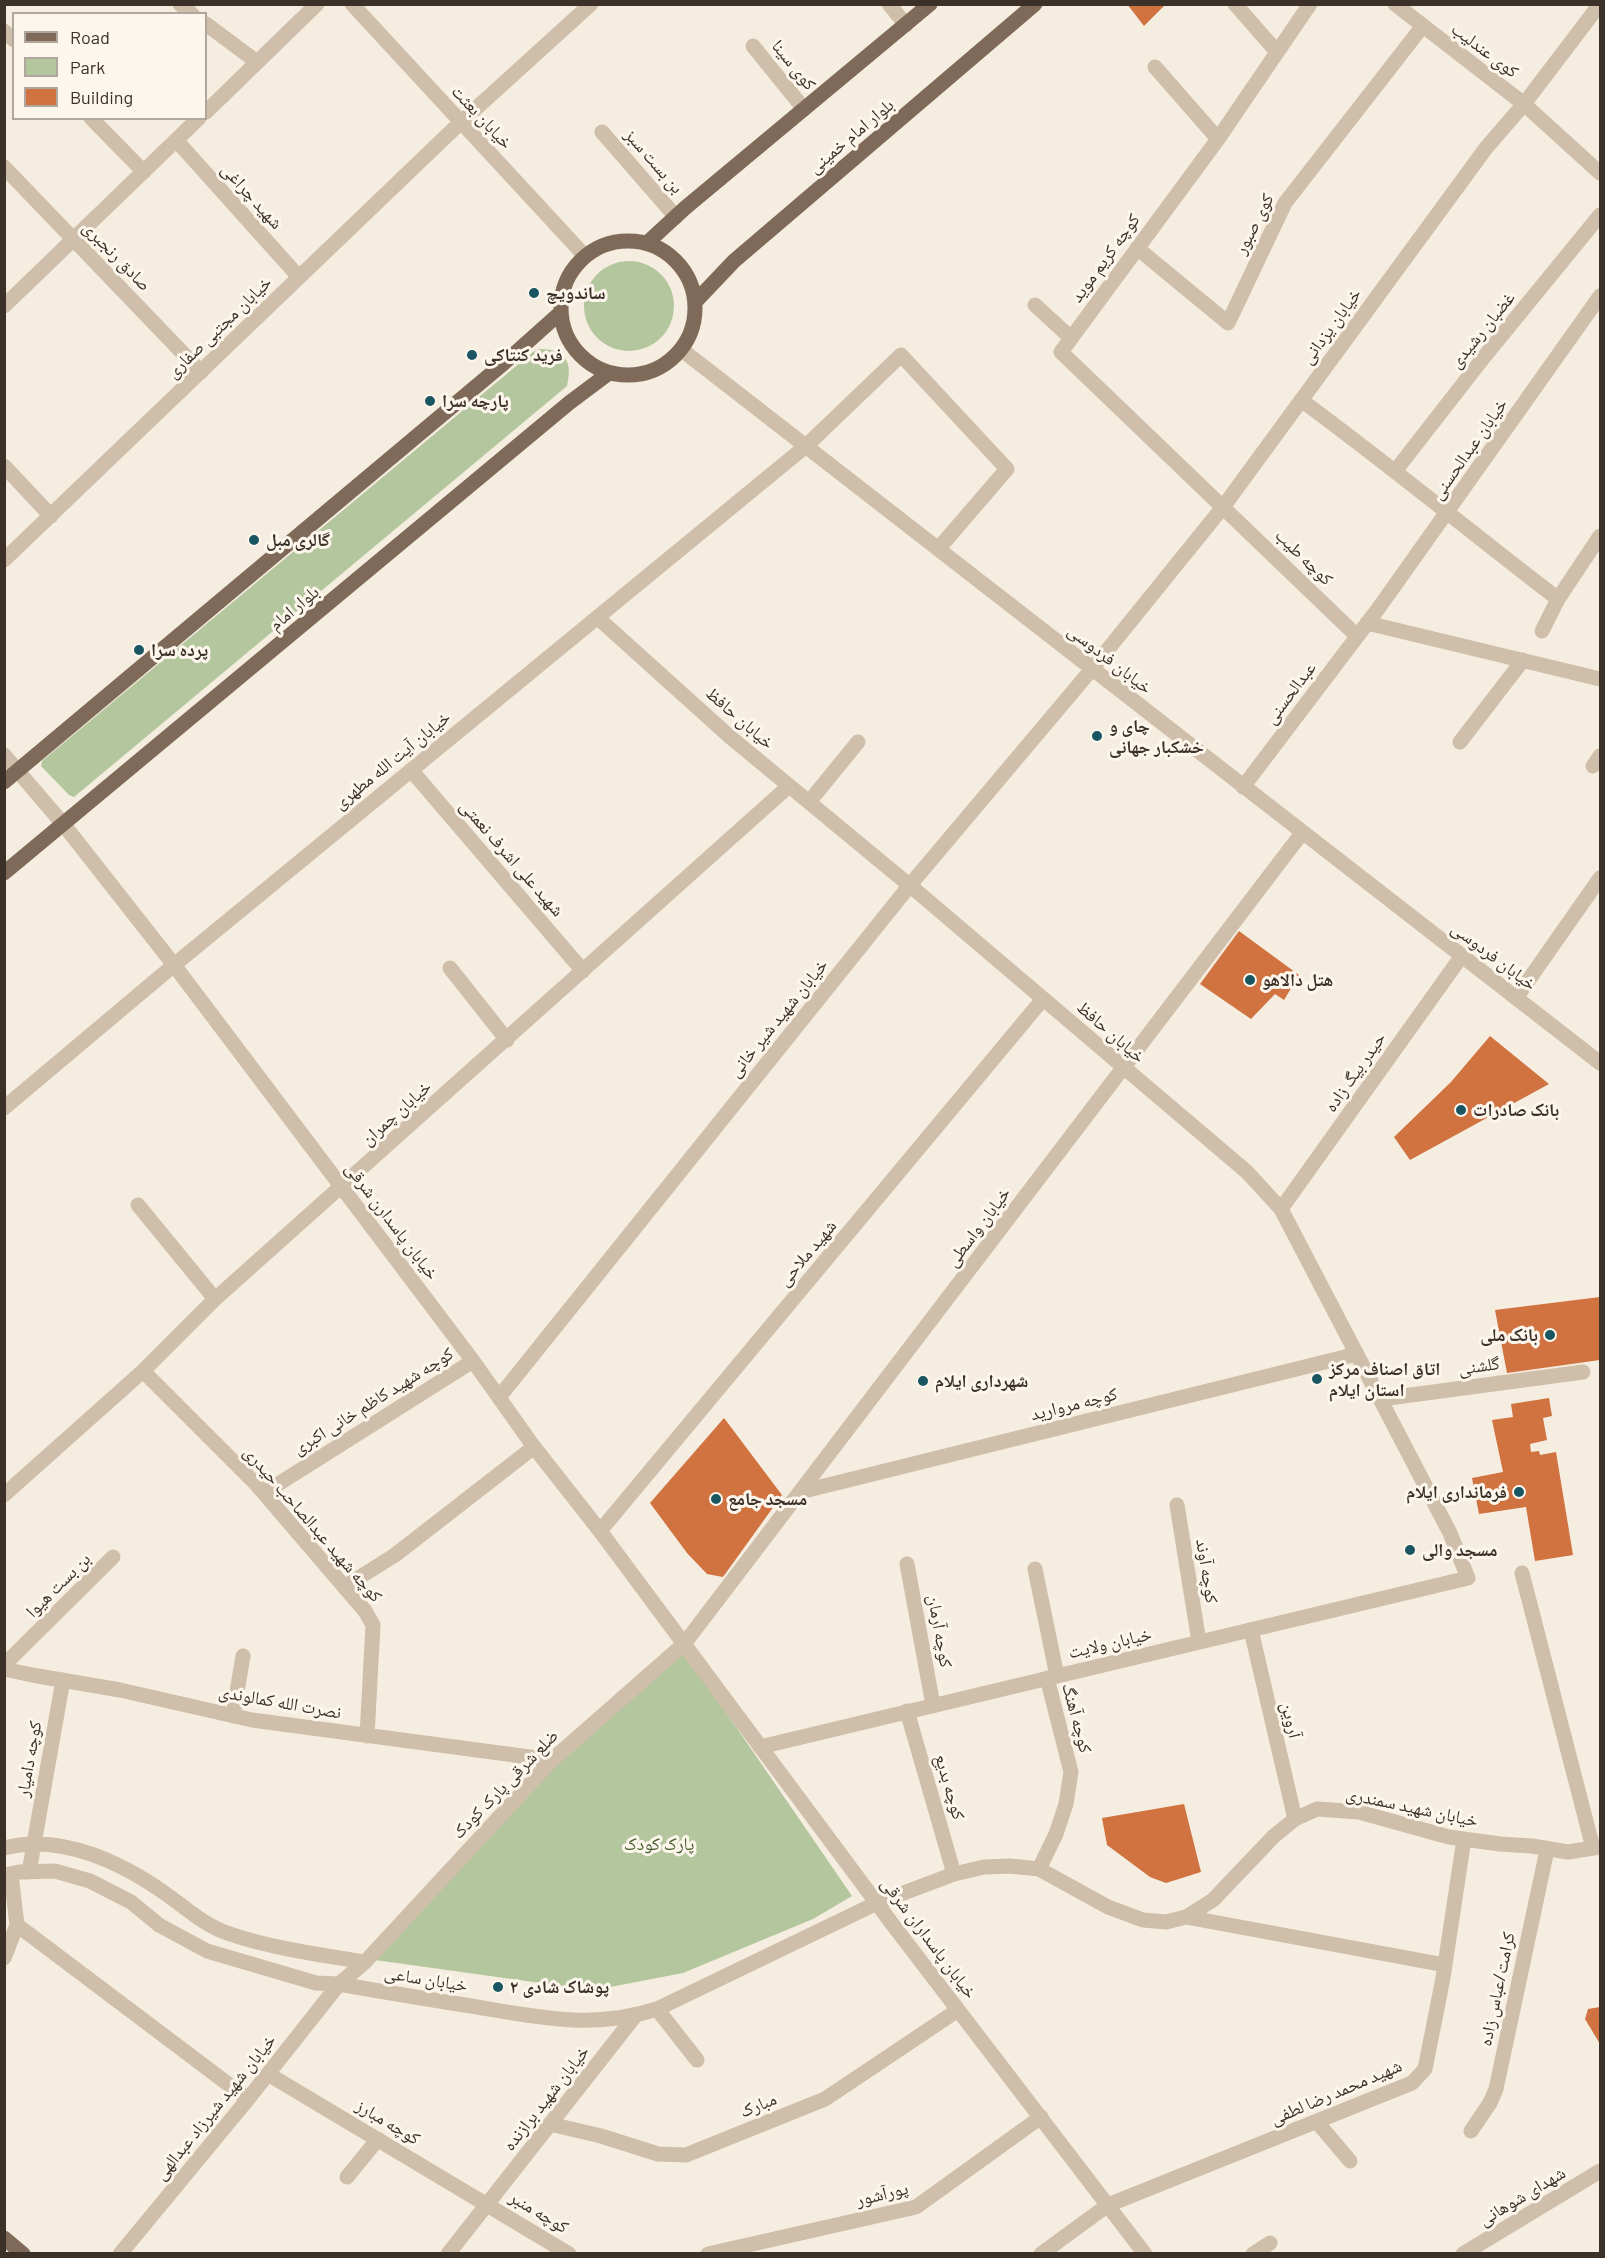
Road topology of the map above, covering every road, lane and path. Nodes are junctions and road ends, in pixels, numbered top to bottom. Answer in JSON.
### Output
{"nodes":[{"id":1,"x":317,"y":4,"type":"edge"},
{"id":2,"x":352,"y":4,"type":"edge"},
{"id":3,"x":591,"y":4,"type":"edge"},
{"id":4,"x":889,"y":4,"type":"edge"},
{"id":5,"x":930,"y":4,"type":"edge"},
{"id":6,"x":1035,"y":4,"type":"edge"},
{"id":7,"x":1235,"y":4,"type":"edge"},
{"id":8,"x":1310,"y":4,"type":"edge"},
{"id":9,"x":1395,"y":4,"type":"edge"},
{"id":10,"x":1600,"y":4,"type":"edge"},
{"id":11,"x":207,"y":25,"type":"edge"},
{"id":12,"x":906,"y":25,"type":"junction"},
{"id":13,"x":1422,"y":27,"type":"junction"},
{"id":14,"x":753,"y":46,"type":"dead end"},
{"id":15,"x":1277,"y":52,"type":"junction"},
{"id":16,"x":257,"y":62,"type":"junction"},
{"id":17,"x":1155,"y":67,"type":"dead end"},
{"id":18,"x":1524,"y":104,"type":"junction"},
{"id":19,"x":804,"y":109,"type":"junction"},
{"id":20,"x":207,"y":111,"type":"edge"},
{"id":21,"x":93,"y":120,"type":"edge"},
{"id":22,"x":197,"y":120,"type":"edge"},
{"id":23,"x":461,"y":122,"type":"junction"},
{"id":24,"x":602,"y":132,"type":"dead end"},
{"id":25,"x":1218,"y":139,"type":"junction"},
{"id":26,"x":176,"y":140,"type":"junction"},
{"id":27,"x":4,"y":167,"type":"edge"},
{"id":28,"x":144,"y":172,"type":"junction"},
{"id":29,"x":1600,"y":173,"type":"edge"},
{"id":30,"x":1600,"y":215,"type":"edge"},
{"id":31,"x":676,"y":217,"type":"junction"},
{"id":32,"x":74,"y":239,"type":"junction"},
{"id":33,"x":647,"y":243,"type":"junction"},
{"id":34,"x":1137,"y":248,"type":"junction"},
{"id":35,"x":584,"y":255,"type":"junction"},
{"id":36,"x":299,"y":278,"type":"junction"},
{"id":37,"x":1600,"y":296,"type":"edge"},
{"id":38,"x":696,"y":301,"type":"junction"},
{"id":39,"x":1035,"y":305,"type":"dead end"},
{"id":40,"x":4,"y":306,"type":"edge"},
{"id":41,"x":560,"y":313,"type":"junction"},
{"id":42,"x":1071,"y":338,"type":"junction"},
{"id":43,"x":682,"y":350,"type":"junction"},
{"id":44,"x":201,"y":372,"type":"junction"},
{"id":45,"x":609,"y":373,"type":"junction"},
{"id":46,"x":1301,"y":400,"type":"junction"},
{"id":47,"x":806,"y":446,"type":"junction"},
{"id":48,"x":4,"y":466,"type":"edge"},
{"id":49,"x":1396,"y":470,"type":"junction"},
{"id":50,"x":1223,"y":507,"type":"junction"},
{"id":51,"x":1447,"y":513,"type":"junction"},
{"id":52,"x":51,"y":516,"type":"junction"},
{"id":53,"x":1600,"y":536,"type":"edge"},
{"id":54,"x":939,"y":548,"type":"junction"},
{"id":55,"x":1594,"y":558,"type":"edge"},
{"id":56,"x":4,"y":560,"type":"edge"},
{"id":57,"x":1558,"y":599,"type":"junction"},
{"id":58,"x":598,"y":618,"type":"junction"},
{"id":59,"x":1367,"y":623,"type":"junction"},
{"id":60,"x":1542,"y":630,"type":"dead end"},
{"id":61,"x":1357,"y":636,"type":"junction"},
{"id":62,"x":1523,"y":660,"type":"junction"},
{"id":63,"x":1092,"y":669,"type":"junction"},
{"id":64,"x":1600,"y":679,"type":"edge"},
{"id":65,"x":858,"y":742,"type":"dead end"},
{"id":66,"x":1460,"y":742,"type":"dead end"},
{"id":67,"x":4,"y":755,"type":"edge"},
{"id":68,"x":411,"y":770,"type":"junction"},
{"id":69,"x":18,"y":771,"type":"junction"},
{"id":70,"x":4,"y":782,"type":"edge"},
{"id":71,"x":789,"y":786,"type":"junction"},
{"id":72,"x":1243,"y":787,"type":"junction"},
{"id":73,"x":808,"y":802,"type":"junction"},
{"id":74,"x":64,"y":825,"type":"junction"},
{"id":75,"x":1302,"y":833,"type":"junction"},
{"id":76,"x":4,"y":873,"type":"edge"},
{"id":77,"x":1600,"y":878,"type":"edge"},
{"id":78,"x":910,"y":885,"type":"junction"},
{"id":79,"x":1461,"y":957,"type":"junction"},
{"id":80,"x":174,"y":965,"type":"junction"},
{"id":81,"x":450,"y":968,"type":"dead end"},
{"id":82,"x":583,"y":971,"type":"junction"},
{"id":83,"x":1516,"y":998,"type":"junction"},
{"id":84,"x":1043,"y":999,"type":"junction"},
{"id":85,"x":507,"y":1040,"type":"junction"},
{"id":86,"x":1600,"y":1064,"type":"edge"},
{"id":87,"x":1124,"y":1068,"type":"junction"},
{"id":88,"x":4,"y":1108,"type":"edge"},
{"id":89,"x":342,"y":1187,"type":"junction"},
{"id":90,"x":138,"y":1205,"type":"dead end"},
{"id":91,"x":1281,"y":1209,"type":"junction"},
{"id":92,"x":215,"y":1299,"type":"junction"},
{"id":93,"x":1357,"y":1354,"type":"junction"},
{"id":94,"x":473,"y":1361,"type":"junction"},
{"id":95,"x":143,"y":1371,"type":"junction"},
{"id":96,"x":1583,"y":1372,"type":"dead end"},
{"id":97,"x":500,"y":1396,"type":"junction"},
{"id":98,"x":1381,"y":1400,"type":"junction"},
{"id":99,"x":534,"y":1447,"type":"junction"},
{"id":100,"x":800,"y":1492,"type":"junction"},
{"id":101,"x":264,"y":1493,"type":"junction"},
{"id":102,"x":4,"y":1495,"type":"edge"},
{"id":103,"x":1177,"y":1505,"type":"dead end"},
{"id":104,"x":600,"y":1531,"type":"junction"},
{"id":105,"x":113,"y":1557,"type":"dead end"},
{"id":106,"x":907,"y":1564,"type":"dead end"},
{"id":107,"x":1035,"y":1569,"type":"dead end"},
{"id":108,"x":1522,"y":1573,"type":"dead end"},
{"id":109,"x":1468,"y":1578,"type":"joint"},
{"id":110,"x":344,"y":1587,"type":"junction"},
{"id":111,"x":1251,"y":1630,"type":"junction"},
{"id":112,"x":1199,"y":1642,"type":"junction"},
{"id":113,"x":684,"y":1644,"type":"junction"},
{"id":114,"x":243,"y":1656,"type":"dead end"},
{"id":115,"x":4,"y":1667,"type":"edge"},
{"id":116,"x":1052,"y":1677,"type":"junction"},
{"id":117,"x":63,"y":1680,"type":"junction"},
{"id":118,"x":933,"y":1705,"type":"junction"},
{"id":119,"x":907,"y":1712,"type":"junction"},
{"id":120,"x":233,"y":1716,"type":"junction"},
{"id":121,"x":367,"y":1736,"type":"junction"},
{"id":122,"x":760,"y":1746,"type":"junction"},
{"id":123,"x":552,"y":1760,"type":"junction"},
{"id":124,"x":1295,"y":1819,"type":"junction"},
{"id":125,"x":1464,"y":1839,"type":"junction"},
{"id":126,"x":33,"y":1844,"type":"junction"},
{"id":127,"x":1597,"y":1847,"type":"edge"},
{"id":128,"x":4,"y":1848,"type":"edge"},
{"id":129,"x":1547,"y":1850,"type":"junction"},
{"id":130,"x":1039,"y":1869,"type":"junction"},
{"id":131,"x":29,"y":1872,"type":"junction"},
{"id":132,"x":8,"y":1874,"type":"edge"},
{"id":133,"x":954,"y":1874,"type":"junction"},
{"id":134,"x":877,"y":1903,"type":"junction"},
{"id":135,"x":1186,"y":1917,"type":"junction"},
{"id":136,"x":17,"y":1925,"type":"junction"},
{"id":137,"x":4,"y":1958,"type":"edge"},
{"id":138,"x":365,"y":1962,"type":"junction"},
{"id":139,"x":1445,"y":1965,"type":"junction"},
{"id":140,"x":339,"y":1984,"type":"junction"},
{"id":141,"x":657,"y":2009,"type":"junction"},
{"id":142,"x":958,"y":2010,"type":"junction"},
{"id":143,"x":635,"y":2016,"type":"junction"},
{"id":144,"x":696,"y":2060,"type":"dead end"},
{"id":145,"x":268,"y":2074,"type":"junction"},
{"id":146,"x":248,"y":2099,"type":"junction"},
{"id":147,"x":1041,"y":2117,"type":"junction"},
{"id":148,"x":1317,"y":2122,"type":"junction"},
{"id":149,"x":550,"y":2124,"type":"junction"},
{"id":150,"x":1471,"y":2132,"type":"dead end"},
{"id":151,"x":378,"y":2139,"type":"junction"},
{"id":152,"x":1350,"y":2161,"type":"dead end"},
{"id":153,"x":1600,"y":2171,"type":"edge"},
{"id":154,"x":347,"y":2177,"type":"dead end"},
{"id":155,"x":488,"y":2204,"type":"junction"},
{"id":156,"x":1108,"y":2205,"type":"junction"},
{"id":157,"x":4,"y":2238,"type":"edge"},
{"id":158,"x":1270,"y":2243,"type":"dead end"},
{"id":159,"x":23,"y":2253,"type":"edge"},
{"id":160,"x":120,"y":2253,"type":"edge"},
{"id":161,"x":448,"y":2253,"type":"edge"},
{"id":162,"x":569,"y":2253,"type":"edge"},
{"id":163,"x":708,"y":2253,"type":"edge"},
{"id":164,"x":1041,"y":2253,"type":"edge"},
{"id":165,"x":1145,"y":2253,"type":"edge"},
{"id":166,"x":1253,"y":2253,"type":"edge"},
{"id":167,"x":1463,"y":2253,"type":"edge"}],
"edges":[{"from":1,"to":16,"type":"street"},
{"from":2,"to":23,"type":"street","name":"خیابان بعثت"},
{"from":3,"to":23,"type":"street","name":"خیابان مجتبی صفاری"},
{"from":4,"to":12,"type":"street"},
{"from":5,"to":12,"type":"main road"},
{"from":6,"to":38,"type":"main road","name":"بلوار امام خمینی"},
{"from":7,"to":15,"type":"street"},
{"from":8,"to":15,"type":"street","name":"کوچه کریم موید"},
{"from":9,"to":13,"type":"street","name":"کوی عندلیب"},
{"from":10,"to":18,"type":"street","name":"خیابان یزدانی"},
{"from":11,"to":16,"type":"street"},
{"from":12,"to":19,"type":"main road"},
{"from":13,"to":18,"type":"street","name":"کوی عندلیب"},
{"from":13,"to":34,"type":"street","name":"کوی صبور"},
{"from":14,"to":19,"type":"street","name":"کوی سینا"},
{"from":15,"to":25,"type":"street","name":"کوچه کریم موید"},
{"from":16,"to":20,"type":"street"},
{"from":17,"to":25,"type":"street"},
{"from":18,"to":29,"type":"street","name":"کوی عندلیب"},
{"from":18,"to":46,"type":"street","name":"خیابان یزدانی"},
{"from":19,"to":31,"type":"main road"},
{"from":21,"to":28,"type":"street"},
{"from":22,"to":26,"type":"street"},
{"from":23,"to":35,"type":"street","name":"خیابان بعثت"},
{"from":23,"to":36,"type":"street","name":"خیابان مجتبی صفاری"},
{"from":24,"to":31,"type":"street","name":"بن بست سبز"},
{"from":25,"to":34,"type":"street","name":"کوچه کریم موید"},
{"from":26,"to":28,"type":"street"},
{"from":26,"to":36,"type":"street","name":"شهید چراغی"},
{"from":27,"to":32,"type":"street","name":"صادق رنجبری"},
{"from":28,"to":32,"type":"street"},
{"from":30,"to":49,"type":"street","name":"غضبان رشیدی"},
{"from":31,"to":33,"type":"main road"},
{"from":32,"to":40,"type":"street"},
{"from":32,"to":44,"type":"street","name":"صادق رنجبری"},
{"from":33,"to":35,"type":"main road"},
{"from":33,"to":38,"type":"main road"},
{"from":34,"to":42,"type":"street","name":"کوچه کریم موید"},
{"from":35,"to":41,"type":"main road"},
{"from":36,"to":44,"type":"street","name":"خیابان مجتبی صفاری"},
{"from":37,"to":51,"type":"street","name":"خیابان عبدالحسنی"},
{"from":38,"to":43,"type":"main road"},
{"from":39,"to":42,"type":"street"},
{"from":41,"to":45,"type":"main road"},
{"from":41,"to":69,"type":"main road"},
{"from":42,"to":50,"type":"street"},
{"from":43,"to":45,"type":"main road"},
{"from":43,"to":47,"type":"street","name":"خیابان فردوسی"},
{"from":44,"to":52,"type":"street","name":"خیابان مجتبی صفاری"},
{"from":45,"to":74,"type":"main road","name":"بلوار امام"},
{"from":46,"to":49,"type":"street"},
{"from":46,"to":50,"type":"street","name":"خیابان یزدانی"},
{"from":47,"to":54,"type":"street","name":"خیابان فردوسی"},
{"from":47,"to":54,"type":"street","name":"خیابان آیت الله مطهری"},
{"from":47,"to":58,"type":"street","name":"خیابان آیت الله مطهری"},
{"from":48,"to":52,"type":"street"},
{"from":49,"to":51,"type":"street"},
{"from":50,"to":61,"type":"street","name":"کوچه طیب"},
{"from":50,"to":63,"type":"street","name":"خیابان یزدانی"},
{"from":51,"to":57,"type":"street"},
{"from":51,"to":59,"type":"street","name":"خیابان عبدالحسنی"},
{"from":52,"to":56,"type":"street","name":"خیابان مجتبی صفاری"},
{"from":53,"to":55,"type":"street"},
{"from":54,"to":63,"type":"street","name":"خیابان فردوسی"},
{"from":55,"to":57,"type":"street"},
{"from":57,"to":60,"type":"street"},
{"from":58,"to":68,"type":"street","name":"خیابان آیت الله مطهری"},
{"from":58,"to":71,"type":"street","name":"خیابان حافظ"},
{"from":59,"to":61,"type":"street","name":"عبدالحسنی"},
{"from":59,"to":62,"type":"street"},
{"from":61,"to":72,"type":"street","name":"عبدالحسنی"},
{"from":62,"to":64,"type":"street"},
{"from":62,"to":66,"type":"street"},
{"from":63,"to":72,"type":"street","name":"خیابان فردوسی"},
{"from":63,"to":78,"type":"street","name":"خیابان شهید شیر خانی"},
{"from":65,"to":73,"type":"street"},
{"from":67,"to":69,"type":"street","name":"خیابان پاسدارن شرقی"},
{"from":68,"to":80,"type":"street","name":"خیابان آیت الله مطهری"},
{"from":68,"to":82,"type":"street","name":"شهید علی اشرف نعمتی"},
{"from":69,"to":70,"type":"main road"},
{"from":69,"to":74,"type":"street","name":"خیابان پاسدارن شرقی"},
{"from":71,"to":73,"type":"street","name":"خیابان حافظ"},
{"from":71,"to":82,"type":"street","name":"خیابان چمران"},
{"from":72,"to":75,"type":"street","name":"خیابان فردوسی"},
{"from":73,"to":78,"type":"street","name":"خیابان حافظ"},
{"from":74,"to":76,"type":"main road","name":"بلوار امام"},
{"from":74,"to":80,"type":"street","name":"خیابان پاسدارن شرقی"},
{"from":75,"to":79,"type":"street","name":"خیابان فردوسی"},
{"from":75,"to":87,"type":"street","name":"خیابان واسطی"},
{"from":77,"to":83,"type":"street"},
{"from":78,"to":84,"type":"street","name":"خیابان حافظ"},
{"from":78,"to":97,"type":"street","name":"خیابان شهید شیر خانی"},
{"from":79,"to":83,"type":"street","name":"خیابان فردوسی"},
{"from":79,"to":91,"type":"street","name":"حیدر بیگ زاده"},
{"from":80,"to":88,"type":"street","name":"خیابان آیت الله مطهری"},
{"from":80,"to":89,"type":"street","name":"خیابان پاسدارن شرقی"},
{"from":81,"to":85,"type":"street"},
{"from":82,"to":85,"type":"street","name":"خیابان چمران"},
{"from":83,"to":86,"type":"street","name":"خیابان فردوسی"},
{"from":84,"to":87,"type":"street","name":"خیابان حافظ"},
{"from":84,"to":104,"type":"street","name":"شهید ملاحی"},
{"from":85,"to":89,"type":"street","name":"خیابان چمران"},
{"from":87,"to":91,"type":"street","name":"خیابان حافظ"},
{"from":87,"to":100,"type":"street","name":"خیابان واسطی"},
{"from":89,"to":92,"type":"street","name":"خیابان چمران"},
{"from":89,"to":94,"type":"street","name":"خیابان پاسدارن شرقی"},
{"from":90,"to":92,"type":"street"},
{"from":91,"to":93,"type":"street","name":"خیابان حافظ"},
{"from":92,"to":95,"type":"street","name":"خیابان چمران"},
{"from":93,"to":98,"type":"street","name":"خیابان حافظ"},
{"from":93,"to":100,"type":"street","name":"کوچه مروارید"},
{"from":94,"to":97,"type":"street","name":"خیابان پاسدارن شرقی"},
{"from":94,"to":101,"type":"street","name":"کوچه شهید کاظم خانی اکبری"},
{"from":95,"to":101,"type":"street","name":"کوچه شهید عبدالصاحب حیدری"},
{"from":95,"to":102,"type":"street","name":"خیابان چمران"},
{"from":96,"to":98,"type":"street","name":"گلشنی"},
{"from":97,"to":99,"type":"street","name":"خیابان پاسدارن شرقی"},
{"from":98,"to":109,"type":"street","name":"خیابان حافظ"},
{"from":99,"to":104,"type":"street","name":"خیابان پاسدارن شرقی"},
{"from":99,"to":110,"type":"street"},
{"from":100,"to":113,"type":"street","name":"خیابان واسطی"},
{"from":101,"to":110,"type":"street","name":"کوچه شهید عبدالصاحب حیدری"},
{"from":103,"to":112,"type":"street","name":"کوچه آوند"},
{"from":104,"to":113,"type":"street","name":"خیابان پاسدارن شرقی"},
{"from":105,"to":115,"type":"street","name":"بن بست هیوا"},
{"from":106,"to":118,"type":"street","name":"کوچه آرمان"},
{"from":107,"to":116,"type":"street","name":"کوچه آهنگ"},
{"from":108,"to":127,"type":"street"},
{"from":109,"to":111,"type":"street","name":"خیابان ولایت"},
{"from":110,"to":121,"type":"street","name":"کوچه شهید عبدالصاحب حیدری"},
{"from":111,"to":112,"type":"street","name":"خیابان ولایت"},
{"from":111,"to":124,"type":"street","name":"آروین"},
{"from":112,"to":116,"type":"street","name":"خیابان ولایت"},
{"from":113,"to":122,"type":"street","name":"خیابان پاسداران شرقی"},
{"from":113,"to":123,"type":"street","name":"ضلع شرقی پارک کودک"},
{"from":114,"to":120,"type":"street"},
{"from":115,"to":117,"type":"street","name":"نصرت الله کمالوندی"},
{"from":116,"to":118,"type":"street","name":"خیابان ولایت"},
{"from":116,"to":130,"type":"street","name":"کوچه آهنگ"},
{"from":117,"to":120,"type":"street","name":"نصرت الله کمالوندی"},
{"from":117,"to":126,"type":"street","name":"کوچه دامیار"},
{"from":118,"to":119,"type":"street","name":"خیابان ولایت"},
{"from":119,"to":122,"type":"street","name":"خیابان ولایت"},
{"from":119,"to":133,"type":"street","name":"کوچه بدیع"},
{"from":120,"to":121,"type":"street","name":"نصرت الله کمالوندی"},
{"from":121,"to":123,"type":"street","name":"نصرت الله کمالوندی"},
{"from":122,"to":134,"type":"street","name":"خیابان پاسداران شرقی"},
{"from":123,"to":138,"type":"street","name":"ضلع شرقی پارک کودک"},
{"from":124,"to":125,"type":"street","name":"خیابان شهید سمندری"},
{"from":124,"to":135,"type":"street","name":"خیابان شهید سمندری"},
{"from":125,"to":129,"type":"street","name":"خیابان شهید سمندری"},
{"from":125,"to":139,"type":"street","name":"شهید محمد رضا لطفی"},
{"from":126,"to":128,"type":"street","name":"خیابان ساعی"},
{"from":126,"to":131,"type":"street","name":"کوچه دامیار"},
{"from":126,"to":138,"type":"street","name":"خیابان ساعی"},
{"from":127,"to":129,"type":"street","name":"خیابان شهید سمندری"},
{"from":129,"to":150,"type":"street","name":"کرامت/عباس زاده"},
{"from":130,"to":133,"type":"street","name":"خیابان شهید سمندری"},
{"from":130,"to":135,"type":"street","name":"خیابان شهید سمندری"},
{"from":131,"to":132,"type":"street","name":"خیابان ساعی"},
{"from":131,"to":140,"type":"street","name":"خیابان ساعی"},
{"from":132,"to":136,"type":"street"},
{"from":133,"to":134,"type":"street","name":"خیابان شهید سمندری"},
{"from":134,"to":141,"type":"street","name":"خیابان ساعی"},
{"from":134,"to":142,"type":"street","name":"خیابان پاسداران شرقی"},
{"from":135,"to":139,"type":"street"},
{"from":136,"to":137,"type":"street"},
{"from":136,"to":146,"type":"street"},
{"from":138,"to":140,"type":"street","name":"ضلع شرقی پارک کودک"},
{"from":139,"to":148,"type":"street","name":"شهید محمد رضا لطفی"},
{"from":140,"to":143,"type":"street","name":"خیابان ساعی"},
{"from":140,"to":145,"type":"street","name":"خیابان شهید شیرزاد عبدالهی"},
{"from":141,"to":143,"type":"street","name":"خیابان ساعی"},
{"from":141,"to":144,"type":"street"},
{"from":142,"to":147,"type":"street","name":"خیابان پاسداران شرقی"},
{"from":142,"to":149,"type":"street","name":"مبارک"},
{"from":143,"to":149,"type":"street","name":"خیابان شهید برازنده"},
{"from":145,"to":146,"type":"street","name":"خیابان شهید شیرزاد عبدالهی"},
{"from":145,"to":151,"type":"street","name":"کوچه مبارز"},
{"from":146,"to":160,"type":"street","name":"خیابان شهید شیرزاد عبدالهی"},
{"from":147,"to":156,"type":"street","name":"خیابان پاسداران شرقی"},
{"from":147,"to":163,"type":"street","name":"پورآشور"},
{"from":148,"to":152,"type":"street"},
{"from":148,"to":156,"type":"street","name":"شهید محمد رضا لطفی"},
{"from":149,"to":155,"type":"street","name":"خیابان شهید برازنده"},
{"from":151,"to":154,"type":"street"},
{"from":151,"to":155,"type":"street","name":"کوچه مبارز"},
{"from":153,"to":167,"type":"street","name":"شهدای شوهانی"},
{"from":155,"to":161,"type":"street","name":"خیابان شهید برازنده"},
{"from":155,"to":162,"type":"street","name":"کوچه منبر"},
{"from":156,"to":164,"type":"street","name":"شهید محمد رضا لطفی"},
{"from":156,"to":165,"type":"street","name":"خیابان پاسداران شرقی"},
{"from":157,"to":159,"type":"main road"},
{"from":158,"to":166,"type":"street"}]}
